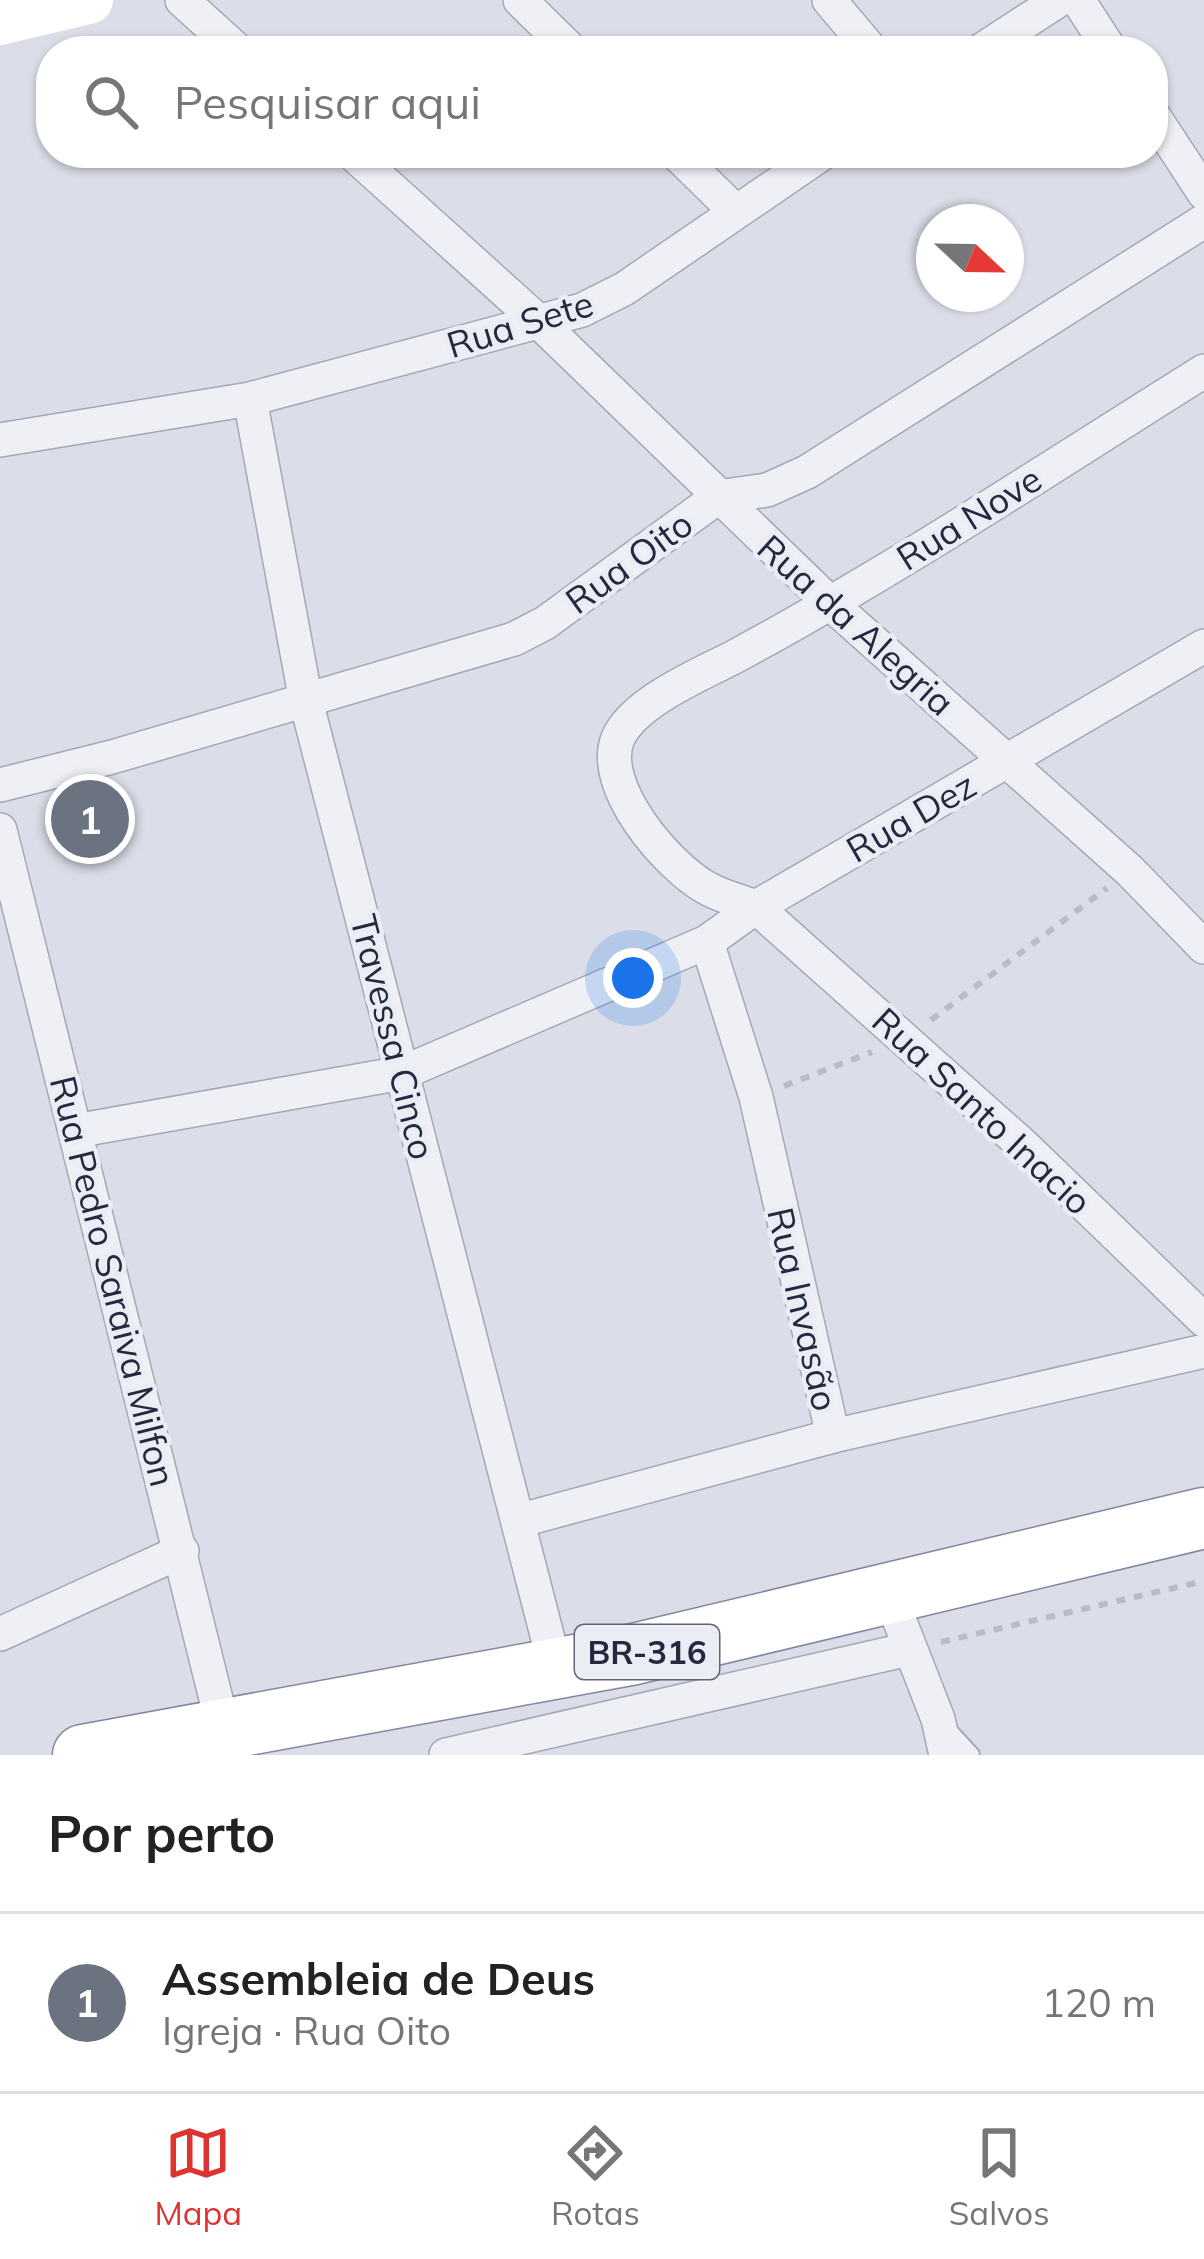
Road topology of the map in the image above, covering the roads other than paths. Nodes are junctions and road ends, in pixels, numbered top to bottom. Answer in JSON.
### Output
{"nodes":[{"id":1,"x":89,"y":0,"type":"edge"},
{"id":2,"x":182,"y":0,"type":"edge"},
{"id":3,"x":520,"y":0,"type":"edge"},
{"id":4,"x":1059,"y":0,"type":"edge"},
{"id":5,"x":1078,"y":0,"type":"edge"},
{"id":6,"x":839,"y":6,"type":"edge"},
{"id":7,"x":0,"y":21,"type":"edge"},
{"id":8,"x":222,"y":36,"type":"edge"},
{"id":9,"x":557,"y":36,"type":"edge"},
{"id":10,"x":861,"y":36,"type":"edge"},
{"id":11,"x":1003,"y":36,"type":"edge"},
{"id":12,"x":1101,"y":36,"type":"edge"},
{"id":13,"x":1168,"y":138,"type":"edge"},
{"id":14,"x":369,"y":168,"type":"edge"},
{"id":15,"x":691,"y":168,"type":"edge"},
{"id":16,"x":800,"y":168,"type":"edge"},
{"id":17,"x":1204,"y":193,"type":"edge"},
{"id":18,"x":735,"y":211,"type":"junction"},
{"id":19,"x":1204,"y":221,"type":"edge"},
{"id":20,"x":538,"y":320,"type":"junction"},
{"id":21,"x":1204,"y":371,"type":"edge"},
{"id":22,"x":250,"y":399,"type":"junction"},
{"id":23,"x":0,"y":440,"type":"edge"},
{"id":24,"x":718,"y":497,"type":"junction"},
{"id":25,"x":831,"y":604,"type":"junction"},
{"id":26,"x":1204,"y":646,"type":"edge"},
{"id":27,"x":306,"y":701,"type":"junction"},
{"id":28,"x":1007,"y":762,"type":"junction"},
{"id":29,"x":0,"y":784,"type":"edge"},
{"id":30,"x":0,"y":830,"type":"edge"},
{"id":31,"x":756,"y":907,"type":"junction"},
{"id":32,"x":707,"y":942,"type":"junction"},
{"id":33,"x":1204,"y":947,"type":"edge"},
{"id":34,"x":402,"y":1073,"type":"junction"},
{"id":35,"x":75,"y":1131,"type":"junction"},
{"id":36,"x":1204,"y":1320,"type":"edge"},
{"id":37,"x":1204,"y":1351,"type":"edge"},
{"id":38,"x":833,"y":1436,"type":"junction"},
{"id":39,"x":1204,"y":1518,"type":"edge"},
{"id":40,"x":518,"y":1521,"type":"junction"},
{"id":41,"x":182,"y":1551,"type":"junction"},
{"id":42,"x":899,"y":1623,"type":"junction"},
{"id":43,"x":0,"y":1634,"type":"edge"},
{"id":44,"x":556,"y":1670,"type":"junction"},
{"id":45,"x":938,"y":1719,"type":"junction"},
{"id":46,"x":224,"y":1731,"type":"junction"},
{"id":47,"x":83,"y":1755,"type":"edge"},
{"id":48,"x":446,"y":1755,"type":"edge"},
{"id":49,"x":919,"y":1755,"type":"edge"},
{"id":50,"x":946,"y":1755,"type":"edge"},
{"id":51,"x":971,"y":1755,"type":"edge"}],
"edges":[{"from":1,"to":7,"type":"main road"},
{"from":2,"to":8,"type":"street"},
{"from":3,"to":9,"type":"street"},
{"from":4,"to":11,"type":"street"},
{"from":5,"to":12,"type":"street"},
{"from":6,"to":10,"type":"street"},
{"from":13,"to":17,"type":"street"},
{"from":14,"to":20,"type":"street","name":"Rua da Alegria"},
{"from":15,"to":18,"type":"street"},
{"from":16,"to":18,"type":"street","name":"Rua Sete"},
{"from":18,"to":20,"type":"street","name":"Rua Sete"},
{"from":19,"to":24,"type":"street","name":"Rua Oito"},
{"from":20,"to":22,"type":"street","name":"Rua Sete"},
{"from":20,"to":24,"type":"street","name":"Rua da Alegria"},
{"from":21,"to":25,"type":"street","name":"Rua Nove"},
{"from":22,"to":23,"type":"street","name":"Rua Sete"},
{"from":22,"to":27,"type":"street","name":"Travessa Cinco"},
{"from":24,"to":25,"type":"street","name":"Rua da Alegria"},
{"from":24,"to":27,"type":"street","name":"Rua Oito"},
{"from":25,"to":28,"type":"street","name":"Rua da Alegria"},
{"from":25,"to":31,"type":"street","name":"Rua Nove"},
{"from":26,"to":28,"type":"street","name":"Rua Dez"},
{"from":27,"to":29,"type":"street","name":"Rua Oito"},
{"from":27,"to":34,"type":"street","name":"Travessa Cinco"},
{"from":28,"to":31,"type":"street","name":"Rua Dez"},
{"from":28,"to":33,"type":"street","name":"Rua da Alegria"},
{"from":30,"to":35,"type":"street","name":"Rua Pedro Saraiva Milfon"},
{"from":31,"to":32,"type":"street"},
{"from":31,"to":36,"type":"street","name":"Rua Santo Inacio"},
{"from":32,"to":34,"type":"street"},
{"from":32,"to":38,"type":"street","name":"Rua Invasão"},
{"from":34,"to":35,"type":"street"},
{"from":34,"to":40,"type":"street","name":"Travessa Cinco"},
{"from":35,"to":41,"type":"street","name":"Rua Pedro Saraiva Milfon"},
{"from":37,"to":38,"type":"street","name":"Rua Invasão"},
{"from":38,"to":40,"type":"street"},
{"from":39,"to":42,"type":"highway","number":"BR-316"},
{"from":40,"to":44,"type":"street","name":"Travessa Cinco"},
{"from":41,"to":43,"type":"street"},
{"from":41,"to":46,"type":"street","name":"Rua Pedro Saraiva Milfon"},
{"from":42,"to":44,"type":"highway","number":"BR-316"},
{"from":42,"to":45,"type":"street"},
{"from":42,"to":48,"type":"street"},
{"from":44,"to":46,"type":"highway","number":"BR-316"},
{"from":45,"to":49,"type":"street"},
{"from":45,"to":50,"type":"street"},
{"from":45,"to":51,"type":"lane"},
{"from":46,"to":47,"type":"highway","number":"BR-316"}]}
